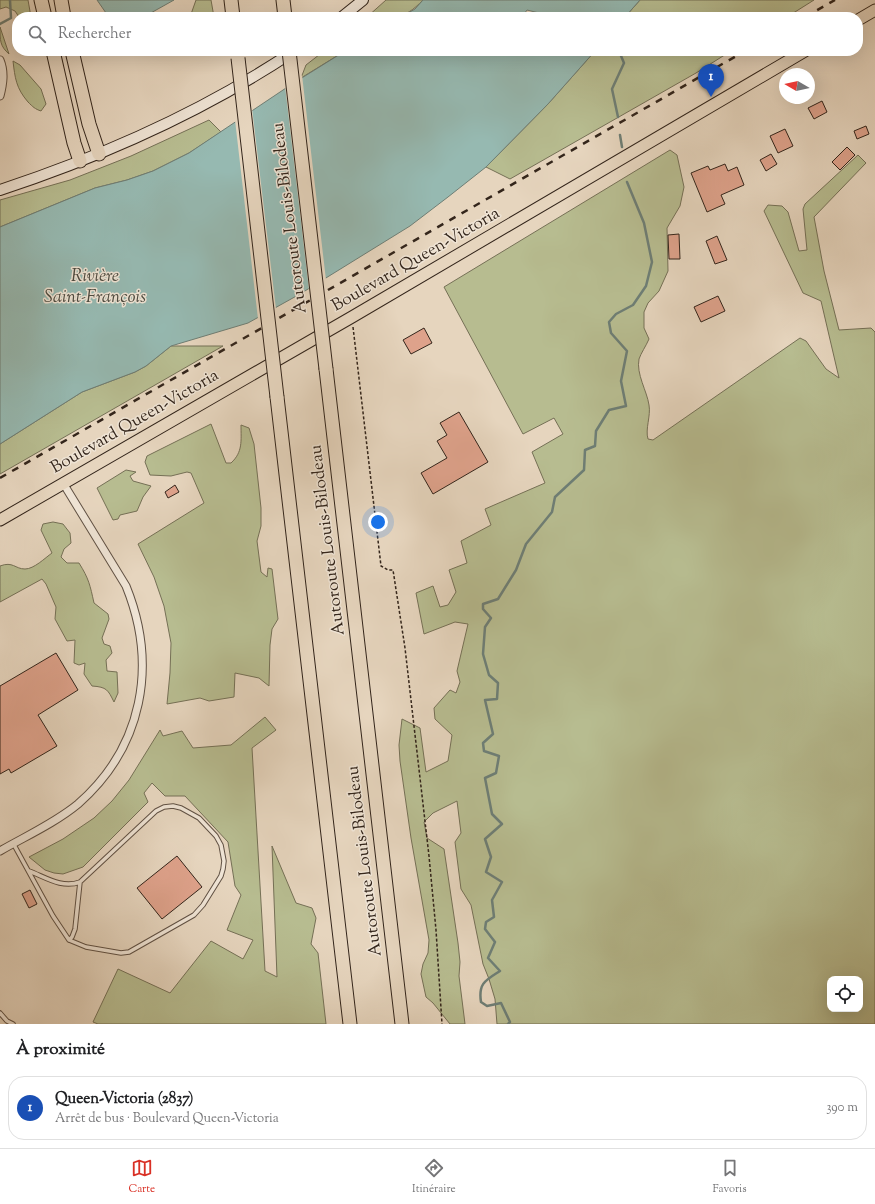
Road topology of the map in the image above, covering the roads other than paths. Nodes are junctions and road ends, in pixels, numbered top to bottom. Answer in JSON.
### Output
{"nodes":[{"id":1,"x":41,"y":0,"type":"edge"},
{"id":2,"x":61,"y":0,"type":"edge"},
{"id":3,"x":231,"y":0,"type":"edge"},
{"id":4,"x":283,"y":0,"type":"edge"},
{"id":5,"x":364,"y":0,"type":"edge"},
{"id":6,"x":875,"y":10,"type":"edge"},
{"id":7,"x":44,"y":12,"type":"edge"},
{"id":8,"x":63,"y":12,"type":"edge"},
{"id":9,"x":232,"y":12,"type":"edge"},
{"id":10,"x":284,"y":12,"type":"edge"},
{"id":11,"x":348,"y":12,"type":"edge"},
{"id":12,"x":863,"y":17,"type":"edge"},
{"id":13,"x":54,"y":56,"type":"edge"},
{"id":14,"x":73,"y":56,"type":"edge"},
{"id":15,"x":238,"y":56,"type":"edge"},
{"id":16,"x":286,"y":56,"type":"edge"},
{"id":17,"x":290,"y":56,"type":"edge"},
{"id":18,"x":797,"y":56,"type":"edge"},
{"id":19,"x":0,"y":60,"type":"edge"},
{"id":20,"x":0,"y":96,"type":"edge"},
{"id":21,"x":99,"y":154,"type":"junction"},
{"id":22,"x":80,"y":161,"type":"junction"},
{"id":23,"x":0,"y":190,"type":"edge"},
{"id":24,"x":63,"y":484,"type":"junction"},
{"id":25,"x":0,"y":520,"type":"edge"},
{"id":26,"x":13,"y":844,"type":"junction"},
{"id":27,"x":0,"y":851,"type":"edge"},
{"id":28,"x":29,"y":871,"type":"junction"},
{"id":29,"x":80,"y":882,"type":"junction"},
{"id":30,"x":69,"y":940,"type":"junction"},
{"id":31,"x":0,"y":1014,"type":"edge"},
{"id":32,"x":13,"y":1024,"type":"edge"},
{"id":33,"x":350,"y":1024,"type":"edge"},
{"id":34,"x":402,"y":1024,"type":"edge"}],
"edges":[{"from":1,"to":7,"type":"highway"},
{"from":2,"to":8,"type":"highway"},
{"from":3,"to":9,"type":"highway"},
{"from":4,"to":10,"type":"highway"},
{"from":5,"to":11,"type":"street"},
{"from":6,"to":12,"type":"main road"},
{"from":13,"to":22,"type":"highway"},
{"from":14,"to":21,"type":"highway"},
{"from":15,"to":33,"type":"highway","name":"Autoroute Louis-Bilodeau","bridge":true},
{"from":16,"to":21,"type":"street"},
{"from":17,"to":34,"type":"highway","name":"Autoroute Louis-Bilodeau","bridge":true},
{"from":18,"to":24,"type":"main road","name":"Boulevard Queen-Victoria"},
{"from":19,"to":20,"type":"street"},
{"from":21,"to":22,"type":"street"},
{"from":22,"to":23,"type":"street"},
{"from":24,"to":25,"type":"main road","name":"Boulevard Queen-Victoria"},
{"from":24,"to":26,"type":"street"},
{"from":26,"to":27,"type":"street"},
{"from":26,"to":28,"type":"lane"},
{"from":28,"to":29,"type":"lane"},
{"from":28,"to":30,"type":"lane"},
{"from":29,"to":30,"type":"lane"},
{"from":29,"to":30,"type":"lane"},
{"from":31,"to":32,"type":"lane"}]}
